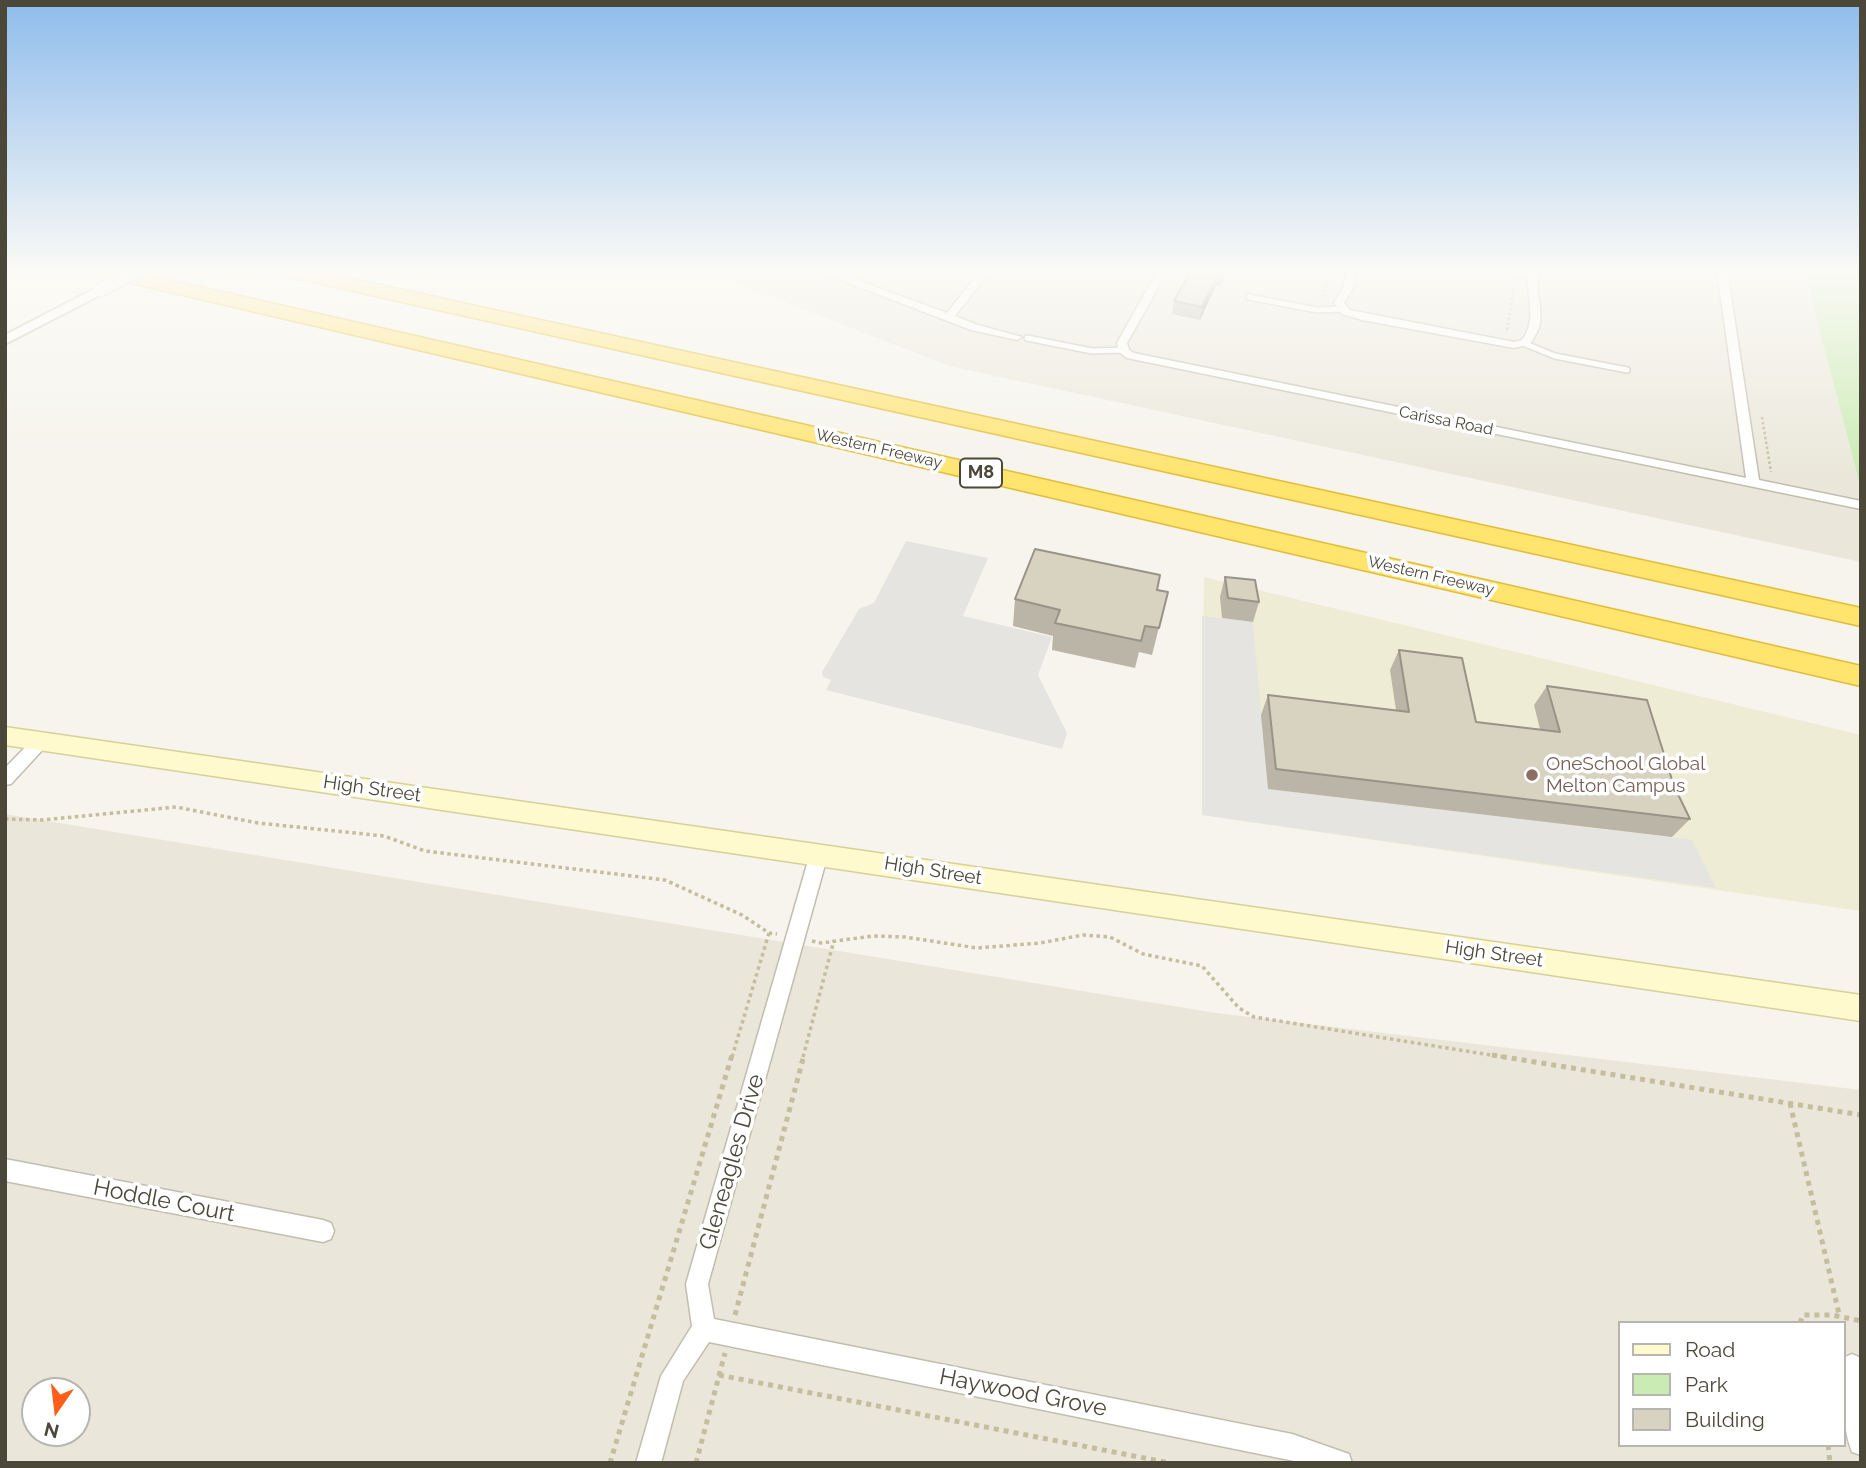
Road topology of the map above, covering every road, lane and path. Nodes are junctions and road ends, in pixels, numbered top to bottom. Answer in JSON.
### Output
{"nodes":[{"id":1,"x":360,"y":339,"type":"edge"},
{"id":2,"x":596,"y":339,"type":"edge"},
{"id":3,"x":1029,"y":339,"type":"edge"},
{"id":4,"x":1125,"y":339,"type":"edge"},
{"id":5,"x":1474,"y":339,"type":"edge"},
{"id":6,"x":1493,"y":339,"type":"edge"},
{"id":7,"x":1530,"y":339,"type":"edge"},
{"id":8,"x":1732,"y":339,"type":"edge"},
{"id":9,"x":1492,"y":342,"type":"junction"},
{"id":10,"x":1523,"y":343,"type":"junction"},
{"id":11,"x":1124,"y":350,"type":"junction"},
{"id":12,"x":1627,"y":370,"type":"dead end"},
{"id":13,"x":1753,"y":483,"type":"junction"},
{"id":14,"x":1861,"y":505,"type":"edge"},
{"id":15,"x":1861,"y":617,"type":"edge"},
{"id":16,"x":1861,"y":677,"type":"edge"},
{"id":17,"x":5,"y":736,"type":"edge"},
{"id":18,"x":41,"y":741,"type":"junction"},
{"id":19,"x":5,"y":779,"type":"edge"},
{"id":20,"x":5,"y":819,"type":"edge"},
{"id":21,"x":819,"y":854,"type":"junction"},
{"id":22,"x":769,"y":933,"type":"junction"},
{"id":23,"x":796,"y":938,"type":"junction"},
{"id":24,"x":835,"y":939,"type":"junction"},
{"id":25,"x":1861,"y":1008,"type":"edge"},
{"id":26,"x":1790,"y":1103,"type":"junction"},
{"id":27,"x":1861,"y":1115,"type":"edge"},
{"id":28,"x":5,"y":1170,"type":"edge"},
{"id":29,"x":323,"y":1231,"type":"dead end"},
{"id":30,"x":1839,"y":1314,"type":"junction"},
{"id":31,"x":1801,"y":1321,"type":"edge"},
{"id":32,"x":1861,"y":1321,"type":"edge"},
{"id":33,"x":704,"y":1329,"type":"junction"},
{"id":34,"x":730,"y":1334,"type":"junction"},
{"id":35,"x":1852,"y":1366,"type":"dead end"},
{"id":36,"x":719,"y":1375,"type":"junction"},
{"id":37,"x":1861,"y":1443,"type":"edge"},
{"id":38,"x":610,"y":1463,"type":"edge"},
{"id":39,"x":648,"y":1463,"type":"edge"},
{"id":40,"x":696,"y":1463,"type":"edge"},
{"id":41,"x":1170,"y":1463,"type":"edge"},
{"id":42,"x":1340,"y":1463,"type":"edge"}],
"edges":[{"from":1,"to":16,"type":"highway","name":"Western Freeway","number":"M8"},
{"from":2,"to":15,"type":"highway"},
{"from":3,"to":11,"type":"lane"},
{"from":4,"to":11,"type":"street"},
{"from":5,"to":9,"type":"street"},
{"from":6,"to":9,"type":"path"},
{"from":7,"to":10,"type":"street"},
{"from":8,"to":13,"type":"street"},
{"from":9,"to":10,"type":"street"},
{"from":10,"to":12,"type":"lane"},
{"from":11,"to":13,"type":"street","name":"Carissa Road"},
{"from":13,"to":14,"type":"street","name":"Carissa Road"},
{"from":17,"to":18,"type":"main road","name":"High Street"},
{"from":18,"to":19,"type":"street"},
{"from":18,"to":21,"type":"main road","name":"High Street"},
{"from":20,"to":22,"type":"path"},
{"from":21,"to":23,"type":"street","name":"Gleneagles Drive"},
{"from":21,"to":25,"type":"main road","name":"High Street"},
{"from":22,"to":23,"type":"path"},
{"from":22,"to":38,"type":"path"},
{"from":23,"to":24,"type":"path"},
{"from":23,"to":33,"type":"street","name":"Gleneagles Drive"},
{"from":24,"to":26,"type":"path"},
{"from":24,"to":34,"type":"path"},
{"from":26,"to":27,"type":"path"},
{"from":26,"to":30,"type":"path"},
{"from":28,"to":29,"type":"street","name":"Hoddle Court"},
{"from":30,"to":31,"type":"path"},
{"from":30,"to":32,"type":"path"},
{"from":33,"to":34,"type":"street","name":"Haywood Grove"},
{"from":33,"to":39,"type":"street"},
{"from":34,"to":36,"type":"path"},
{"from":34,"to":42,"type":"street","name":"Haywood Grove"},
{"from":35,"to":37,"type":"street"},
{"from":36,"to":40,"type":"path"},
{"from":36,"to":41,"type":"path"}]}
